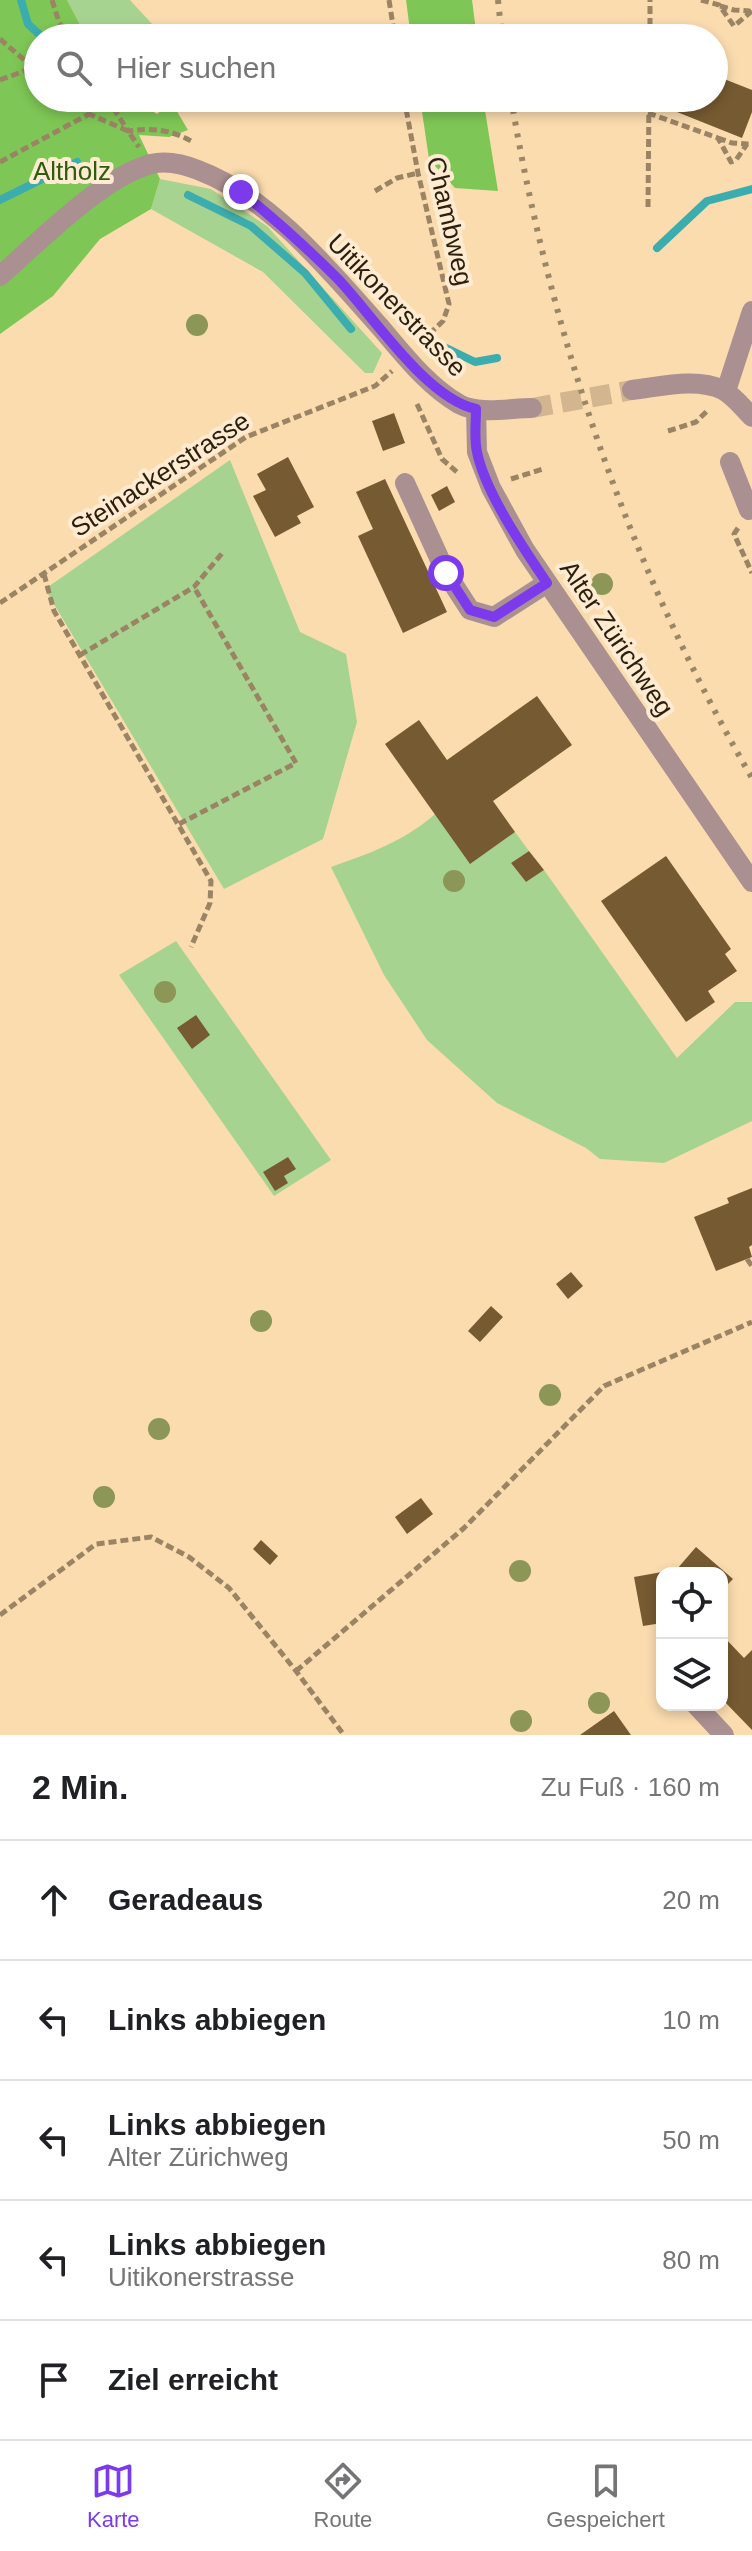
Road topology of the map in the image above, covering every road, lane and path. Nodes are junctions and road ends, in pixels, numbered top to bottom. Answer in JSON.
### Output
{"nodes":[{"id":1,"x":52,"y":0,"type":"edge"},
{"id":2,"x":389,"y":0,"type":"edge"},
{"id":3,"x":650,"y":0,"type":"edge"},
{"id":4,"x":701,"y":0,"type":"edge"},
{"id":5,"x":719,"y":5,"type":"junction"},
{"id":6,"x":751,"y":11,"type":"edge"},
{"id":7,"x":60,"y":24,"type":"edge"},
{"id":8,"x":393,"y":24,"type":"edge"},
{"id":9,"x":650,"y":24,"type":"edge"},
{"id":10,"x":0,"y":39,"type":"edge"},
{"id":11,"x":24,"y":60,"type":"edge"},
{"id":12,"x":24,"y":73,"type":"edge"},
{"id":13,"x":0,"y":80,"type":"edge"},
{"id":14,"x":86,"y":112,"type":"edge"},
{"id":15,"x":116,"y":112,"type":"edge"},
{"id":16,"x":407,"y":112,"type":"edge"},
{"id":17,"x":648,"y":113,"type":"joint"},
{"id":18,"x":89,"y":114,"type":"junction"},
{"id":19,"x":128,"y":131,"type":"junction"},
{"id":20,"x":718,"y":138,"type":"junction"},
{"id":21,"x":750,"y":144,"type":"edge"},
{"id":22,"x":0,"y":162,"type":"edge"},
{"id":23,"x":151,"y":164,"type":"junction"},
{"id":24,"x":418,"y":173,"type":"junction"},
{"id":25,"x":375,"y":191,"type":"dead end"},
{"id":26,"x":648,"y":207,"type":"dead end"},
{"id":27,"x":0,"y":276,"type":"edge"},
{"id":28,"x":752,"y":311,"type":"edge"},
{"id":29,"x":420,"y":343,"type":"dead end"},
{"id":30,"x":399,"y":382,"type":"dead end"},
{"id":31,"x":632,"y":390,"type":"tunnel mouth"},
{"id":32,"x":726,"y":391,"type":"junction"},
{"id":33,"x":416,"y":402,"type":"dead end"},
{"id":34,"x":532,"y":408,"type":"tunnel mouth"},
{"id":35,"x":476,"y":409,"type":"junction"},
{"id":36,"x":752,"y":417,"type":"edge"},
{"id":37,"x":696,"y":422,"type":"dead end"},
{"id":38,"x":668,"y":431,"type":"dead end"},
{"id":39,"x":730,"y":462,"type":"dead end"},
{"id":40,"x":543,"y":469,"type":"dead end"},
{"id":41,"x":405,"y":483,"type":"dead end"},
{"id":42,"x":491,"y":488,"type":"junction"},
{"id":43,"x":750,"y":509,"type":"edge"},
{"id":44,"x":224,"y":551,"type":"dead end"},
{"id":45,"x":752,"y":573,"type":"edge"},
{"id":46,"x":44,"y":574,"type":"junction"},
{"id":47,"x":547,"y":583,"type":"junction"},
{"id":48,"x":194,"y":587,"type":"junction"},
{"id":49,"x":0,"y":603,"type":"edge"},
{"id":50,"x":80,"y":655,"type":"junction"},
{"id":51,"x":179,"y":824,"type":"junction"},
{"id":52,"x":752,"y":882,"type":"edge"},
{"id":53,"x":191,"y":947,"type":"dead end"},
{"id":54,"x":747,"y":1259,"type":"dead end"},
{"id":55,"x":752,"y":1266,"type":"edge"},
{"id":56,"x":752,"y":1322,"type":"edge"},
{"id":57,"x":0,"y":1615,"type":"edge"},
{"id":58,"x":296,"y":1671,"type":"junction"},
{"id":59,"x":702,"y":1711,"type":"edge"},
{"id":60,"x":344,"y":1735,"type":"edge"},
{"id":61,"x":724,"y":1735,"type":"edge"}],
"edges":[{"from":1,"to":7,"type":"path"},
{"from":2,"to":8,"type":"path"},
{"from":3,"to":9,"type":"path"},
{"from":4,"to":5,"type":"path"},
{"from":5,"to":6,"type":"path"},
{"from":5,"to":6,"type":"path"},
{"from":10,"to":11,"type":"path"},
{"from":12,"to":13,"type":"path"},
{"from":14,"to":18,"type":"path"},
{"from":15,"to":19,"type":"path"},
{"from":16,"to":24,"type":"path","name":"Chambweg"},
{"from":17,"to":20,"type":"path"},
{"from":17,"to":26,"type":"path"},
{"from":18,"to":19,"type":"path"},
{"from":18,"to":22,"type":"path"},
{"from":19,"to":23,"type":"path"},
{"from":20,"to":21,"type":"path"},
{"from":20,"to":21,"type":"path"},
{"from":23,"to":27,"type":"street","name":"Uitikonerstrasse"},
{"from":23,"to":35,"type":"street","name":"Uitikonerstrasse"},
{"from":24,"to":25,"type":"path"},
{"from":24,"to":29,"type":"path","name":"Chambweg"},
{"from":28,"to":32,"type":"street"},
{"from":30,"to":46,"type":"path","name":"Steinackerstrasse"},
{"from":31,"to":32,"type":"street"},
{"from":32,"to":36,"type":"street"},
{"from":33,"to":42,"type":"path"},
{"from":34,"to":35,"type":"street","name":"Uitikonerstrasse"},
{"from":35,"to":42,"type":"street","name":"Alter Zürichweg"},
{"from":37,"to":38,"type":"path"},
{"from":39,"to":43,"type":"street"},
{"from":40,"to":42,"type":"path"},
{"from":41,"to":47,"type":"street"},
{"from":42,"to":47,"type":"street","name":"Alter Zürichweg"},
{"from":43,"to":45,"type":"path"},
{"from":44,"to":48,"type":"path"},
{"from":46,"to":49,"type":"path","name":"Steinackerstrasse"},
{"from":46,"to":50,"type":"path"},
{"from":47,"to":52,"type":"street","name":"Alter Zürichweg"},
{"from":48,"to":50,"type":"path"},
{"from":48,"to":51,"type":"path"},
{"from":50,"to":51,"type":"path"},
{"from":51,"to":53,"type":"path"},
{"from":54,"to":55,"type":"path"},
{"from":56,"to":58,"type":"path"},
{"from":57,"to":58,"type":"path"},
{"from":58,"to":60,"type":"path"},
{"from":59,"to":61,"type":"street"}]}
